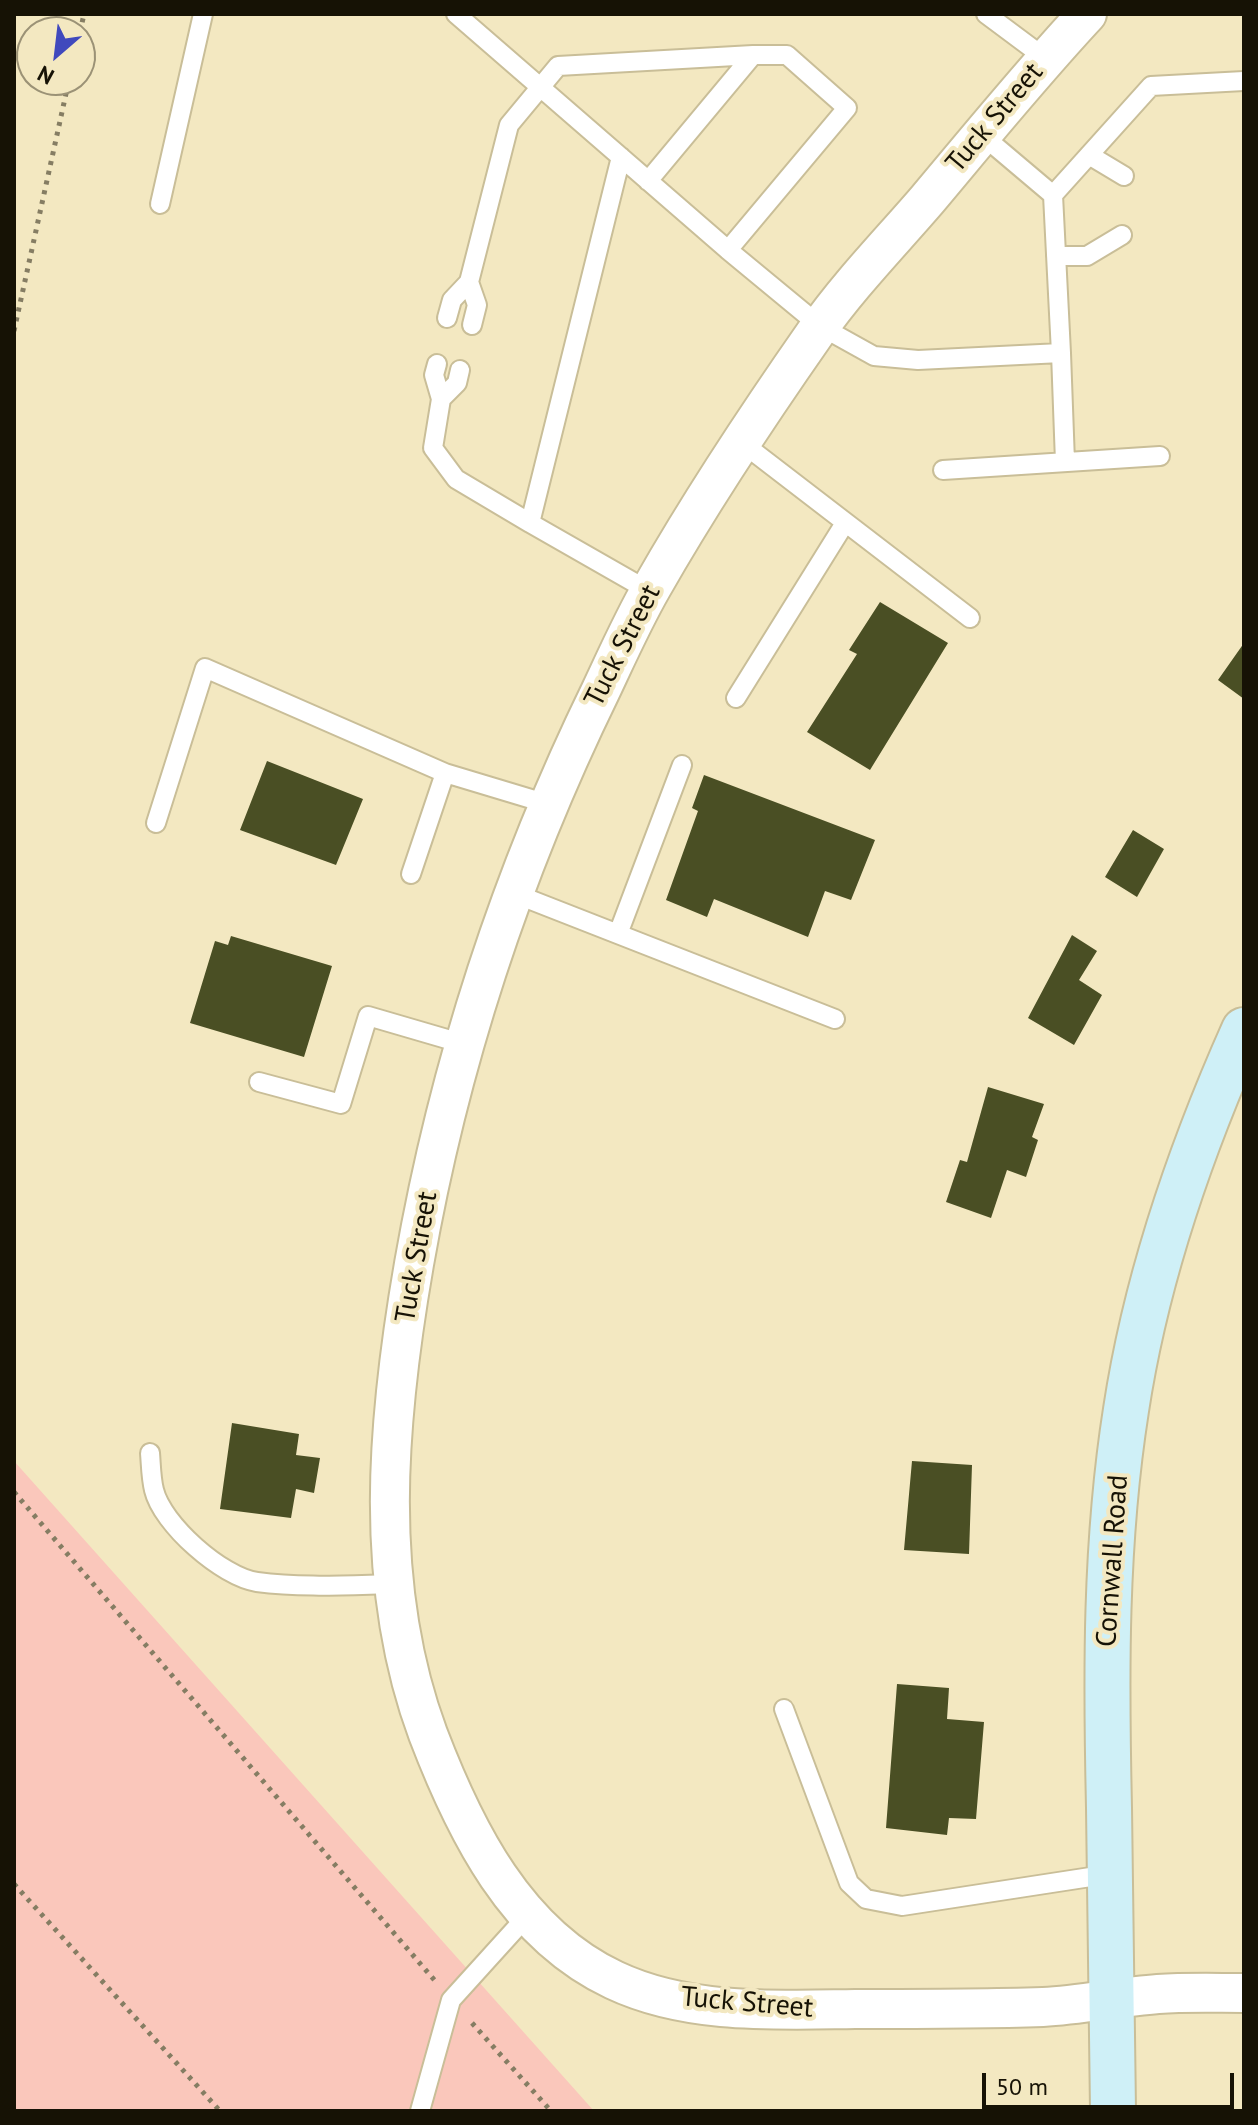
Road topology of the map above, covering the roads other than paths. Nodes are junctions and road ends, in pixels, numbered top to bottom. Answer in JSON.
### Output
{"nodes":[{"id":1,"x":203,"y":14,"type":"edge"},
{"id":2,"x":456,"y":14,"type":"edge"},
{"id":3,"x":986,"y":14,"type":"edge"},
{"id":4,"x":1087,"y":14,"type":"edge"},
{"id":5,"x":753,"y":55,"type":"junction"},
{"id":6,"x":1045,"y":58,"type":"junction"},
{"id":7,"x":1244,"y":81,"type":"edge"},
{"id":8,"x":539,"y":87,"type":"junction"},
{"id":9,"x":982,"y":135,"type":"junction"},
{"id":10,"x":1089,"y":155,"type":"junction"},
{"id":11,"x":621,"y":157,"type":"junction"},
{"id":12,"x":1124,"y":176,"type":"dead end"},
{"id":13,"x":648,"y":181,"type":"junction"},
{"id":14,"x":1053,"y":195,"type":"junction"},
{"id":15,"x":160,"y":204,"type":"dead end"},
{"id":16,"x":1122,"y":235,"type":"dead end"},
{"id":17,"x":728,"y":250,"type":"junction"},
{"id":18,"x":1056,"y":256,"type":"junction"},
{"id":19,"x":469,"y":282,"type":"junction"},
{"id":20,"x":447,"y":318,"type":"dead end"},
{"id":21,"x":472,"y":325,"type":"dead end"},
{"id":22,"x":820,"y":326,"type":"junction"},
{"id":23,"x":1061,"y":353,"type":"junction"},
{"id":24,"x":437,"y":364,"type":"dead end"},
{"id":25,"x":460,"y":370,"type":"dead end"},
{"id":26,"x":441,"y":399,"type":"junction"},
{"id":27,"x":741,"y":442,"type":"junction"},
{"id":28,"x":1160,"y":456,"type":"dead end"},
{"id":29,"x":1065,"y":462,"type":"junction"},
{"id":30,"x":943,"y":470,"type":"dead end"},
{"id":31,"x":530,"y":523,"type":"junction"},
{"id":32,"x":845,"y":523,"type":"junction"},
{"id":33,"x":649,"y":591,"type":"junction"},
{"id":34,"x":970,"y":618,"type":"dead end"},
{"id":35,"x":736,"y":698,"type":"dead end"},
{"id":36,"x":682,"y":765,"type":"dead end"},
{"id":37,"x":445,"y":773,"type":"junction"},
{"id":38,"x":548,"y":804,"type":"junction"},
{"id":39,"x":156,"y":823,"type":"dead end"},
{"id":40,"x":411,"y":874,"type":"dead end"},
{"id":41,"x":513,"y":893,"type":"junction"},
{"id":42,"x":618,"y":934,"type":"junction"},
{"id":43,"x":835,"y":1019,"type":"dead end"},
{"id":44,"x":1244,"y":1030,"type":"edge"},
{"id":45,"x":464,"y":1044,"type":"junction"},
{"id":46,"x":259,"y":1082,"type":"dead end"},
{"id":47,"x":150,"y":1453,"type":"dead end"},
{"id":48,"x":394,"y":1584,"type":"junction"},
{"id":49,"x":784,"y":1709,"type":"dead end"},
{"id":50,"x":1110,"y":1874,"type":"junction"},
{"id":51,"x":528,"y":1915,"type":"junction"},
{"id":52,"x":1244,"y":1993,"type":"edge"},
{"id":53,"x":1112,"y":2000,"type":"junction"},
{"id":54,"x":420,"y":2111,"type":"edge"},
{"id":55,"x":1113,"y":2111,"type":"edge"}],
"edges":[{"from":1,"to":15,"type":"lane"},
{"from":2,"to":8,"type":"lane"},
{"from":3,"to":6,"type":"lane"},
{"from":4,"to":6,"type":"street","name":"Tuck Street"},
{"from":5,"to":8,"type":"lane"},
{"from":5,"to":13,"type":"lane"},
{"from":5,"to":17,"type":"lane"},
{"from":6,"to":9,"type":"street","name":"Tuck Street"},
{"from":7,"to":10,"type":"lane"},
{"from":8,"to":11,"type":"lane"},
{"from":8,"to":19,"type":"lane"},
{"from":9,"to":14,"type":"lane"},
{"from":9,"to":22,"type":"street","name":"Tuck Street"},
{"from":10,"to":12,"type":"lane"},
{"from":10,"to":14,"type":"lane"},
{"from":11,"to":13,"type":"lane"},
{"from":11,"to":31,"type":"lane"},
{"from":13,"to":17,"type":"lane"},
{"from":14,"to":18,"type":"lane"},
{"from":16,"to":18,"type":"lane"},
{"from":17,"to":22,"type":"lane"},
{"from":18,"to":23,"type":"lane"},
{"from":19,"to":20,"type":"lane"},
{"from":19,"to":21,"type":"lane"},
{"from":22,"to":23,"type":"lane"},
{"from":22,"to":27,"type":"street","name":"Tuck Street"},
{"from":23,"to":29,"type":"lane"},
{"from":24,"to":26,"type":"lane"},
{"from":25,"to":26,"type":"lane"},
{"from":26,"to":31,"type":"lane"},
{"from":27,"to":32,"type":"lane"},
{"from":27,"to":33,"type":"street","name":"Tuck Street"},
{"from":28,"to":29,"type":"lane"},
{"from":29,"to":30,"type":"lane"},
{"from":31,"to":33,"type":"lane"},
{"from":32,"to":34,"type":"lane"},
{"from":32,"to":35,"type":"lane"},
{"from":33,"to":38,"type":"street","name":"Tuck Street"},
{"from":36,"to":42,"type":"lane"},
{"from":37,"to":38,"type":"lane"},
{"from":37,"to":39,"type":"lane"},
{"from":37,"to":40,"type":"lane"},
{"from":38,"to":41,"type":"street","name":"Tuck Street"},
{"from":41,"to":42,"type":"lane"},
{"from":41,"to":45,"type":"street","name":"Tuck Street"},
{"from":42,"to":43,"type":"lane"},
{"from":44,"to":50,"type":"main road","name":"Cornwall Road"},
{"from":45,"to":46,"type":"lane"},
{"from":45,"to":48,"type":"street","name":"Tuck Street"},
{"from":47,"to":48,"type":"lane"},
{"from":48,"to":51,"type":"street","name":"Tuck Street"},
{"from":49,"to":50,"type":"lane"},
{"from":50,"to":53,"type":"main road","name":"Cornwall Road"},
{"from":51,"to":53,"type":"street","name":"Tuck Street"},
{"from":51,"to":54,"type":"lane"},
{"from":52,"to":53,"type":"street","name":"Tuck Street"},
{"from":53,"to":55,"type":"main road","name":"Cornwall Road"}]}
